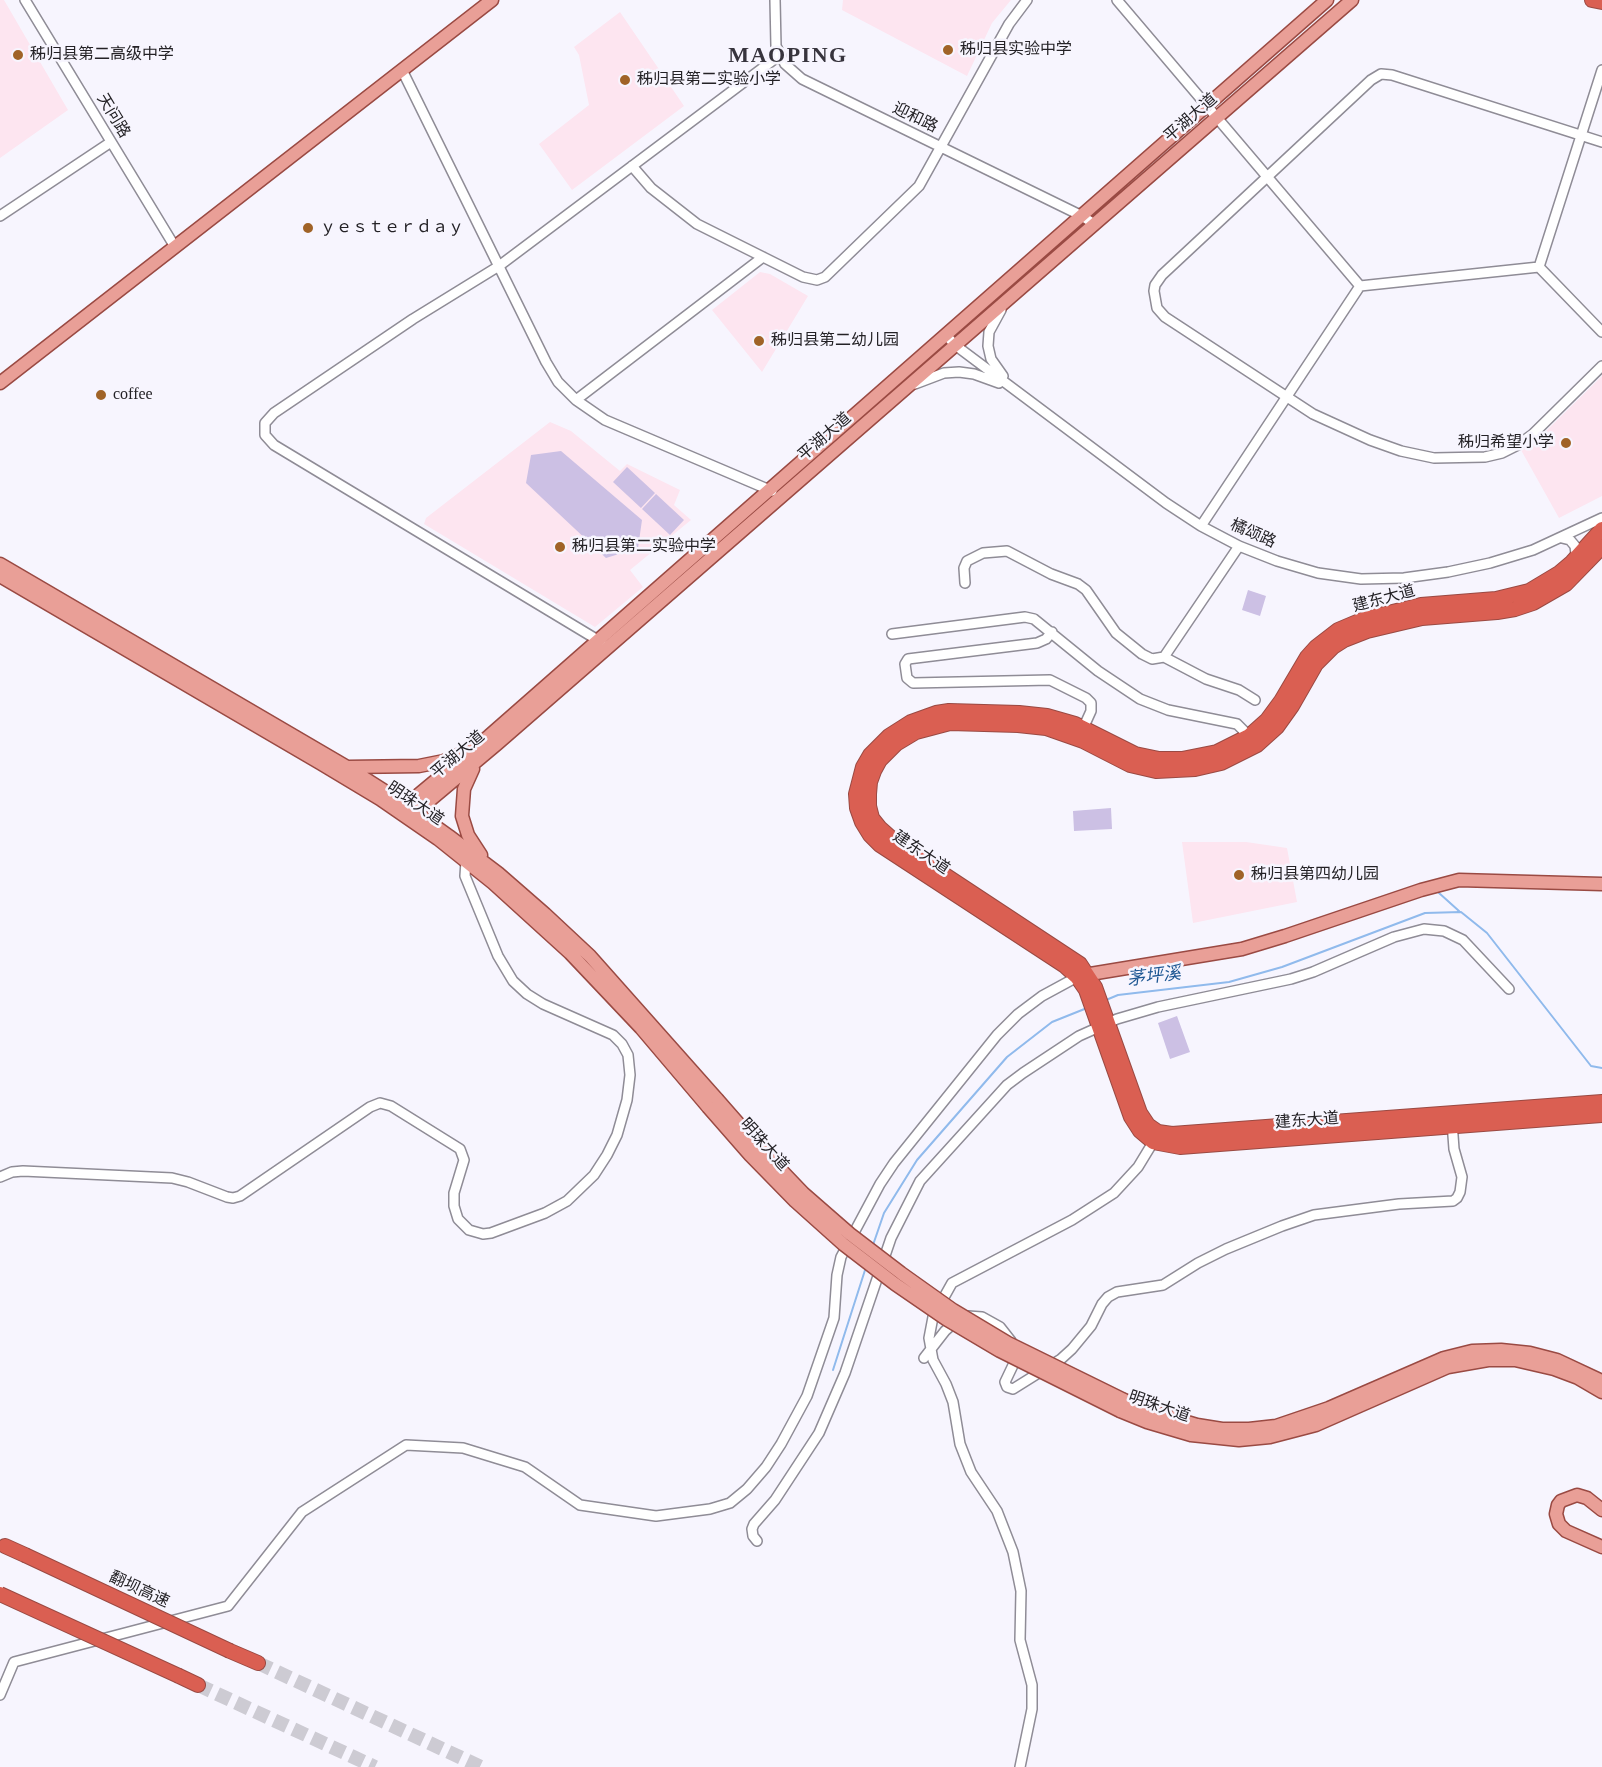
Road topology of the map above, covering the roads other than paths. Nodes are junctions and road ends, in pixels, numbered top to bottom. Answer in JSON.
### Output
{"nodes":[{"id":1,"x":26,"y":0,"type":"edge"},
{"id":2,"x":492,"y":0,"type":"edge"},
{"id":3,"x":775,"y":0,"type":"edge"},
{"id":4,"x":1028,"y":0,"type":"edge"},
{"id":5,"x":1117,"y":0,"type":"edge"},
{"id":6,"x":1327,"y":0,"type":"edge"},
{"id":7,"x":1352,"y":0,"type":"edge"},
{"id":8,"x":1592,"y":0,"type":"edge"},
{"id":9,"x":1602,"y":2,"type":"edge"},
{"id":10,"x":780,"y":55,"type":"junction"},
{"id":11,"x":402,"y":70,"type":"junction"},
{"id":12,"x":1602,"y":70,"type":"edge"},
{"id":13,"x":1207,"y":106,"type":"junction"},
{"id":14,"x":1217,"y":117,"type":"junction"},
{"id":15,"x":1581,"y":135,"type":"junction"},
{"id":16,"x":111,"y":142,"type":"junction"},
{"id":17,"x":1602,"y":142,"type":"edge"},
{"id":18,"x":941,"y":147,"type":"junction"},
{"id":19,"x":632,"y":166,"type":"junction"},
{"id":20,"x":1267,"y":177,"type":"junction"},
{"id":21,"x":0,"y":216,"type":"edge"},
{"id":22,"x":1082,"y":216,"type":"junction"},
{"id":23,"x":1094,"y":224,"type":"junction"},
{"id":24,"x":175,"y":247,"type":"junction"},
{"id":25,"x":763,"y":257,"type":"junction"},
{"id":26,"x":499,"y":266,"type":"junction"},
{"id":27,"x":1539,"y":267,"type":"junction"},
{"id":28,"x":1360,"y":286,"type":"junction"},
{"id":29,"x":1015,"y":293,"type":"junction"},
{"id":30,"x":1602,"y":332,"type":"edge"},
{"id":31,"x":946,"y":335,"type":"junction"},
{"id":32,"x":955,"y":345,"type":"junction"},
{"id":33,"x":1602,"y":366,"type":"edge"},
{"id":34,"x":0,"y":383,"type":"edge"},
{"id":35,"x":907,"y":387,"type":"junction"},
{"id":36,"x":1017,"y":391,"type":"junction"},
{"id":37,"x":1286,"y":398,"type":"junction"},
{"id":38,"x":576,"y":400,"type":"junction"},
{"id":39,"x":770,"y":489,"type":"junction"},
{"id":40,"x":780,"y":497,"type":"junction"},
{"id":41,"x":1602,"y":518,"type":"edge"},
{"id":42,"x":1201,"y":526,"type":"junction"},
{"id":43,"x":1602,"y":529,"type":"edge"},
{"id":44,"x":1562,"y":538,"type":"junction"},
{"id":45,"x":1239,"y":546,"type":"junction"},
{"id":46,"x":1602,"y":547,"type":"edge"},
{"id":47,"x":1572,"y":562,"type":"junction"},
{"id":48,"x":0,"y":564,"type":"edge"},
{"id":49,"x":0,"y":576,"type":"edge"},
{"id":50,"x":965,"y":583,"type":"dead end"},
{"id":51,"x":1052,"y":632,"type":"junction"},
{"id":52,"x":892,"y":634,"type":"dead end"},
{"id":53,"x":603,"y":644,"type":"junction"},
{"id":54,"x":1164,"y":657,"type":"junction"},
{"id":55,"x":1255,"y":700,"type":"dead end"},
{"id":56,"x":1080,"y":733,"type":"junction"},
{"id":57,"x":493,"y":740,"type":"junction"},
{"id":58,"x":1253,"y":740,"type":"junction"},
{"id":59,"x":347,"y":767,"type":"junction"},
{"id":60,"x":409,"y":811,"type":"junction"},
{"id":61,"x":466,"y":861,"type":"junction"},
{"id":62,"x":498,"y":873,"type":"junction"},
{"id":63,"x":1602,"y":884,"type":"edge"},
{"id":64,"x":1086,"y":982,"type":"junction"},
{"id":65,"x":1509,"y":989,"type":"dead end"},
{"id":66,"x":1102,"y":1020,"type":"junction"},
{"id":67,"x":1602,"y":1102,"type":"edge"},
{"id":68,"x":712,"y":1103,"type":"junction"},
{"id":69,"x":1602,"y":1115,"type":"edge"},
{"id":70,"x":1452,"y":1120,"type":"junction"},
{"id":71,"x":1156,"y":1137,"type":"junction"},
{"id":72,"x":0,"y":1177,"type":"edge"},
{"id":73,"x":931,"y":1350,"type":"junction"},
{"id":74,"x":924,"y":1358,"type":"dead end"},
{"id":75,"x":1602,"y":1381,"type":"edge"},
{"id":76,"x":1602,"y":1392,"type":"edge"},
{"id":77,"x":1122,"y":1406,"type":"junction"},
{"id":78,"x":1602,"y":1510,"type":"edge"},
{"id":79,"x":757,"y":1541,"type":"dead end"},
{"id":80,"x":5,"y":1546,"type":"dead end"},
{"id":81,"x":1602,"y":1547,"type":"edge"},
{"id":82,"x":0,"y":1594,"type":"edge"},
{"id":83,"x":258,"y":1663,"type":"tunnel mouth"},
{"id":84,"x":198,"y":1685,"type":"tunnel mouth"},
{"id":85,"x":0,"y":1695,"type":"edge"},
{"id":86,"x":1020,"y":1767,"type":"edge"}],
"edges":[{"from":1,"to":16,"type":"street","name":"天问路"},
{"from":2,"to":11,"type":"main road"},
{"from":3,"to":10,"type":"street"},
{"from":4,"to":18,"type":"street"},
{"from":5,"to":13,"type":"street"},
{"from":6,"to":13,"type":"main road","name":"平湖大道"},
{"from":7,"to":14,"type":"main road","name":"平湖大道"},
{"from":8,"to":9,"type":"highway"},
{"from":10,"to":18,"type":"street","name":"迎和路"},
{"from":10,"to":19,"type":"street"},
{"from":11,"to":24,"type":"main road"},
{"from":11,"to":26,"type":"street"},
{"from":12,"to":15,"type":"street"},
{"from":13,"to":14,"type":"street"},
{"from":13,"to":22,"type":"main road","name":"平湖大道"},
{"from":14,"to":20,"type":"street"},
{"from":14,"to":23,"type":"main road","name":"平湖大道"},
{"from":15,"to":17,"type":"street"},
{"from":15,"to":20,"type":"street"},
{"from":15,"to":27,"type":"street"},
{"from":16,"to":21,"type":"street"},
{"from":16,"to":24,"type":"street","name":"天问路"},
{"from":18,"to":22,"type":"street","name":"迎和路"},
{"from":18,"to":25,"type":"street"},
{"from":19,"to":25,"type":"street"},
{"from":19,"to":26,"type":"street"},
{"from":20,"to":28,"type":"street"},
{"from":20,"to":37,"type":"street"},
{"from":22,"to":23,"type":"street","name":"迎和路"},
{"from":22,"to":31,"type":"main road","name":"平湖大道"},
{"from":23,"to":29,"type":"main road","name":"平湖大道"},
{"from":24,"to":34,"type":"main road"},
{"from":25,"to":38,"type":"street"},
{"from":26,"to":38,"type":"street"},
{"from":26,"to":53,"type":"street"},
{"from":27,"to":28,"type":"street"},
{"from":27,"to":30,"type":"street"},
{"from":28,"to":37,"type":"street"},
{"from":29,"to":32,"type":"main road","name":"平湖大道"},
{"from":29,"to":36,"type":"street"},
{"from":31,"to":32,"type":"street","name":"橘颂路"},
{"from":31,"to":39,"type":"main road","name":"平湖大道"},
{"from":32,"to":35,"type":"main road","name":"平湖大道"},
{"from":32,"to":36,"type":"street","name":"橘颂路"},
{"from":33,"to":37,"type":"street"},
{"from":35,"to":36,"type":"street"},
{"from":35,"to":40,"type":"main road","name":"平湖大道"},
{"from":36,"to":42,"type":"street","name":"橘颂路"},
{"from":37,"to":42,"type":"street"},
{"from":38,"to":39,"type":"street"},
{"from":39,"to":40,"type":"street"},
{"from":39,"to":53,"type":"main road","name":"平湖大道"},
{"from":40,"to":53,"type":"main road","name":"平湖大道"},
{"from":41,"to":44,"type":"street","name":"橘颂路"},
{"from":42,"to":45,"type":"street","name":"橘颂路"},
{"from":43,"to":47,"type":"highway","name":"建东大道"},
{"from":44,"to":45,"type":"street","name":"橘颂路"},
{"from":44,"to":47,"type":"street"},
{"from":45,"to":54,"type":"street"},
{"from":46,"to":58,"type":"highway","name":"建东大道"},
{"from":47,"to":58,"type":"highway","name":"建东大道"},
{"from":48,"to":59,"type":"main road","name":"明珠大道"},
{"from":49,"to":60,"type":"main road","name":"明珠大道"},
{"from":50,"to":54,"type":"street"},
{"from":51,"to":52,"type":"street"},
{"from":51,"to":56,"type":"street"},
{"from":51,"to":58,"type":"street"},
{"from":53,"to":57,"type":"main road","name":"平湖大道"},
{"from":54,"to":55,"type":"street"},
{"from":56,"to":58,"type":"highway","name":"建东大道"},
{"from":56,"to":64,"type":"highway","name":"建东大道"},
{"from":57,"to":59,"type":"main road"},
{"from":57,"to":60,"type":"main road","name":"平湖大道"},
{"from":57,"to":62,"type":"main road"},
{"from":59,"to":60,"type":"main road","name":"明珠大道"},
{"from":60,"to":61,"type":"main road","name":"明珠大道"},
{"from":60,"to":62,"type":"main road","name":"明珠大道"},
{"from":61,"to":68,"type":"main road","name":"明珠大道"},
{"from":61,"to":72,"type":"street"},
{"from":62,"to":68,"type":"main road","name":"明珠大道"},
{"from":63,"to":64,"type":"main road"},
{"from":64,"to":66,"type":"highway","name":"建东大道"},
{"from":64,"to":85,"type":"street"},
{"from":65,"to":66,"type":"street"},
{"from":66,"to":71,"type":"highway","name":"建东大道"},
{"from":66,"to":79,"type":"street"},
{"from":67,"to":70,"type":"highway","name":"建东大道"},
{"from":68,"to":77,"type":"main road","name":"明珠大道","bridge":true},
{"from":69,"to":70,"type":"highway","name":"建东大道"},
{"from":70,"to":71,"type":"highway","name":"建东大道"},
{"from":70,"to":73,"type":"street"},
{"from":71,"to":73,"type":"street"},
{"from":73,"to":74,"type":"street"},
{"from":73,"to":86,"type":"street"},
{"from":75,"to":77,"type":"main road","name":"明珠大道"},
{"from":76,"to":77,"type":"main road","name":"明珠大道"},
{"from":78,"to":81,"type":"main road"},
{"from":80,"to":83,"type":"highway","name":"翻坝高速","bridge":true},
{"from":82,"to":84,"type":"highway","bridge":true}]}
